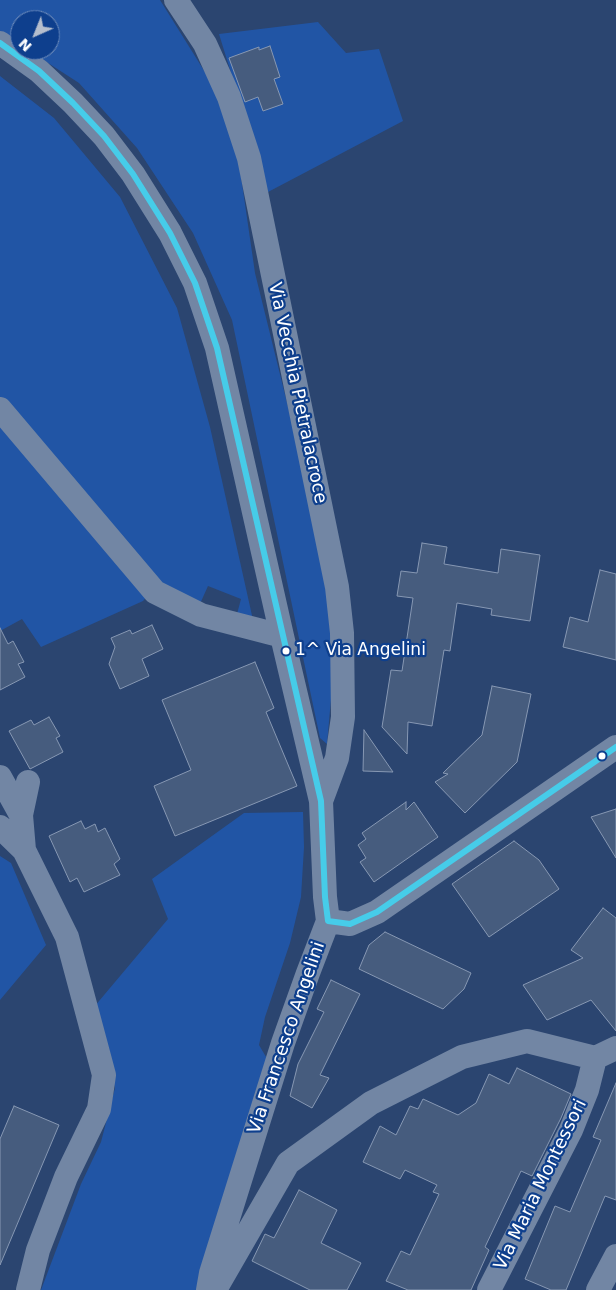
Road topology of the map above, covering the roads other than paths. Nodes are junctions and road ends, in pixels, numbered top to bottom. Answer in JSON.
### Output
{"nodes":[{"id":1,"x":176,"y":0,"type":"edge"},
{"id":2,"x":0,"y":43,"type":"edge"},
{"id":3,"x":0,"y":409,"type":"edge"},
{"id":4,"x":282,"y":636,"type":"junction"},
{"id":5,"x":616,"y":747,"type":"edge"},
{"id":6,"x":0,"y":777,"type":"edge"},
{"id":7,"x":28,"y":782,"type":"dead end"},
{"id":8,"x":321,"y":801,"type":"junction"},
{"id":9,"x":22,"y":816,"type":"junction"},
{"id":10,"x":0,"y":827,"type":"edge"},
{"id":11,"x":24,"y":850,"type":"junction"},
{"id":12,"x":328,"y":920,"type":"junction"},
{"id":13,"x":616,"y":1048,"type":"edge"},
{"id":14,"x":595,"y":1058,"type":"junction"},
{"id":15,"x":616,"y":1256,"type":"edge"},
{"id":16,"x":28,"y":1290,"type":"edge"},
{"id":17,"x":208,"y":1290,"type":"edge"},
{"id":18,"x":216,"y":1290,"type":"edge"},
{"id":19,"x":489,"y":1290,"type":"edge"},
{"id":20,"x":598,"y":1290,"type":"edge"}],
"edges":[{"from":1,"to":8,"type":"street","name":"Via Vecchia Pietralacroce"},
{"from":2,"to":4,"type":"street","name":"Via Francesco Angelini"},
{"from":3,"to":4,"type":"street"},
{"from":4,"to":8,"type":"street","name":"Via Francesco Angelini"},
{"from":5,"to":12,"type":"street"},
{"from":6,"to":9,"type":"street"},
{"from":7,"to":9,"type":"street"},
{"from":8,"to":12,"type":"street","name":"Via Francesco Angelini"},
{"from":9,"to":11,"type":"street"},
{"from":10,"to":11,"type":"street"},
{"from":11,"to":16,"type":"street"},
{"from":12,"to":17,"type":"street","name":"Via Francesco Angelini"},
{"from":13,"to":14,"type":"street"},
{"from":14,"to":18,"type":"street"},
{"from":14,"to":19,"type":"street","name":"Via Maria Montessori"},
{"from":15,"to":20,"type":"street"}]}
